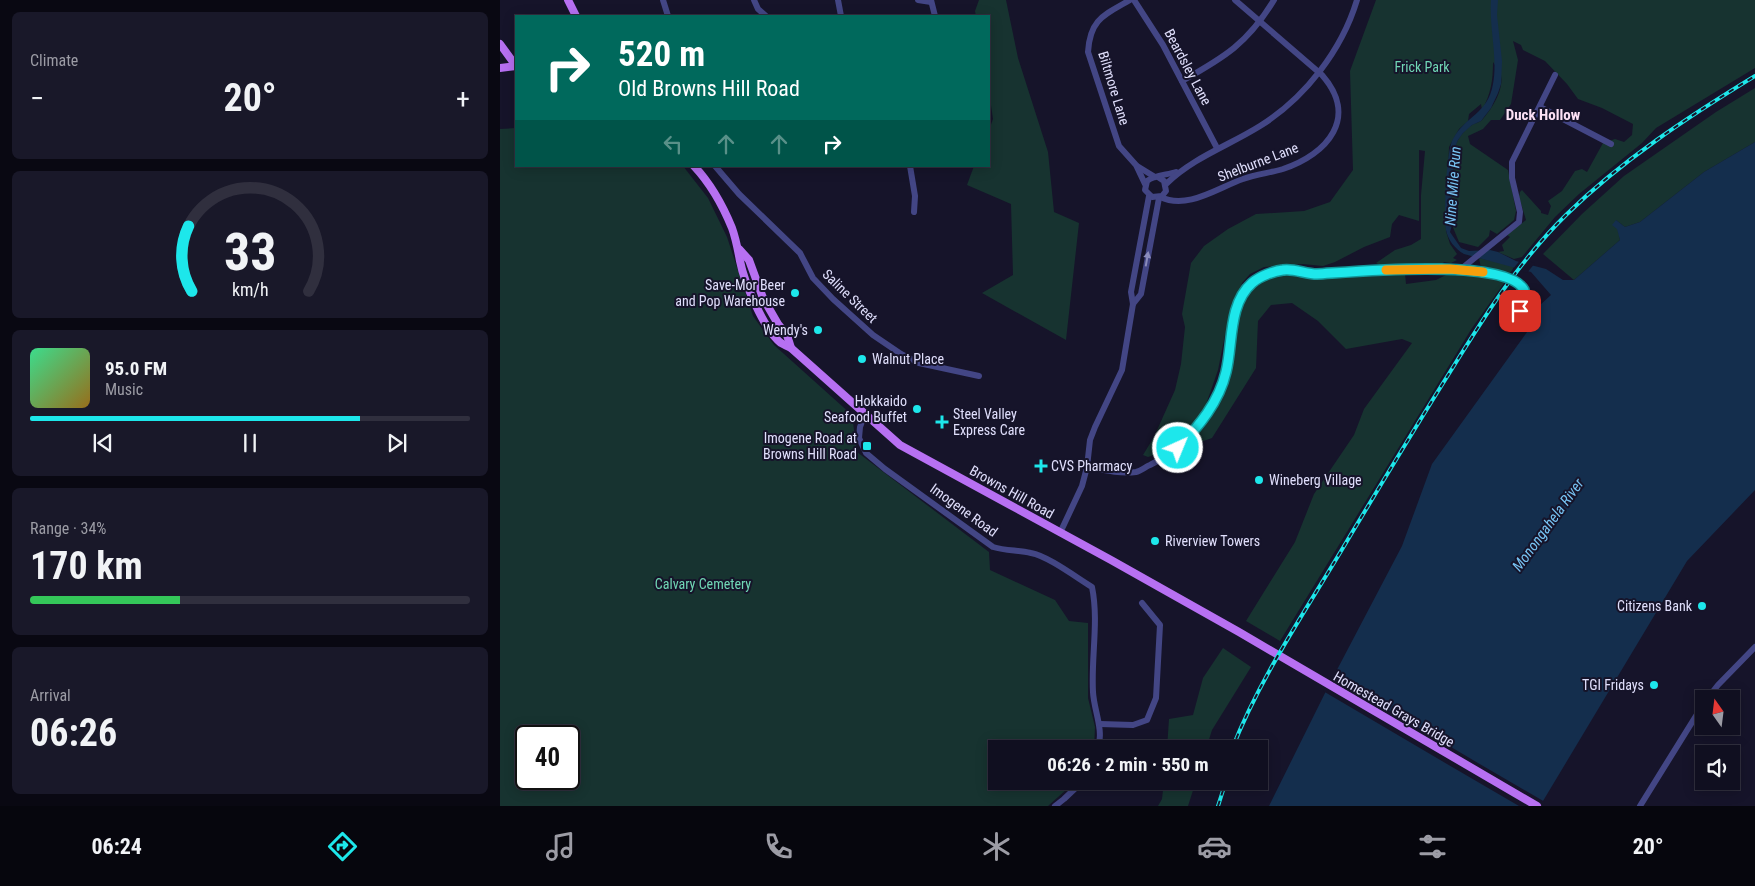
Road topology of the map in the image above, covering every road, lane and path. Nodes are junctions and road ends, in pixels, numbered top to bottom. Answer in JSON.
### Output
{"nodes":[{"id":1,"x":568,"y":0,"type":"edge"},
{"id":2,"x":663,"y":0,"type":"edge"},
{"id":3,"x":754,"y":0,"type":"edge"},
{"id":4,"x":838,"y":0,"type":"edge"},
{"id":5,"x":918,"y":0,"type":"edge"},
{"id":6,"x":1130,"y":0,"type":"edge"},
{"id":7,"x":1134,"y":0,"type":"edge"},
{"id":8,"x":1234,"y":0,"type":"edge"},
{"id":9,"x":1274,"y":0,"type":"edge"},
{"id":10,"x":1357,"y":0,"type":"edge"},
{"id":11,"x":931,"y":1,"type":"edge"},
{"id":12,"x":576,"y":15,"type":"edge"},
{"id":13,"x":668,"y":15,"type":"edge"},
{"id":14,"x":765,"y":15,"type":"edge"},
{"id":15,"x":841,"y":15,"type":"edge"},
{"id":16,"x":935,"y":15,"type":"edge"},
{"id":17,"x":1260,"y":22,"type":"junction"},
{"id":18,"x":500,"y":44,"type":"edge"},
{"id":19,"x":515,"y":65,"type":"edge"},
{"id":20,"x":515,"y":66,"type":"edge"},
{"id":21,"x":500,"y":68,"type":"edge"},
{"id":22,"x":1318,"y":72,"type":"junction"},
{"id":23,"x":1555,"y":75,"type":"dead end"},
{"id":24,"x":1182,"y":81,"type":"junction"},
{"id":25,"x":1540,"y":107,"type":"junction"},
{"id":26,"x":1612,"y":144,"type":"dead end"},
{"id":27,"x":1217,"y":148,"type":"junction"},
{"id":28,"x":1136,"y":166,"type":"junction"},
{"id":29,"x":695,"y":167,"type":"edge"},
{"id":30,"x":716,"y":167,"type":"edge"},
{"id":31,"x":910,"y":167,"type":"edge"},
{"id":32,"x":1179,"y":171,"type":"junction"},
{"id":33,"x":1157,"y":177,"type":"junction"},
{"id":34,"x":1145,"y":184,"type":"junction"},
{"id":35,"x":1166,"y":187,"type":"junction"},
{"id":36,"x":1149,"y":196,"type":"junction"},
{"id":37,"x":1159,"y":197,"type":"junction"},
{"id":38,"x":1174,"y":200,"type":"junction"},
{"id":39,"x":914,"y":212,"type":"dead end"},
{"id":40,"x":1463,"y":267,"type":"junction"},
{"id":41,"x":1133,"y":304,"type":"junction"},
{"id":42,"x":1520,"y":311,"type":"dead end"},
{"id":43,"x":979,"y":376,"type":"dead end"},
{"id":44,"x":865,"y":414,"type":"junction"},
{"id":45,"x":1087,"y":467,"type":"junction"},
{"id":46,"x":1060,"y":533,"type":"junction"},
{"id":47,"x":1142,"y":603,"type":"dead end"},
{"id":48,"x":1239,"y":632,"type":"joint"},
{"id":49,"x":1755,"y":647,"type":"edge"},
{"id":50,"x":1714,"y":690,"type":"edge"},
{"id":51,"x":1695,"y":717,"type":"edge"},
{"id":52,"x":1100,"y":724,"type":"junction"},
{"id":53,"x":1100,"y":740,"type":"edge"},
{"id":54,"x":1074,"y":790,"type":"edge"},
{"id":55,"x":1055,"y":806,"type":"edge"},
{"id":56,"x":1537,"y":806,"type":"edge"},
{"id":57,"x":1640,"y":806,"type":"edge"}],
"edges":[{"from":1,"to":12,"type":"main road"},
{"from":2,"to":13,"type":"street"},
{"from":3,"to":14,"type":"street"},
{"from":4,"to":15,"type":"street"},
{"from":5,"to":11,"type":"street"},
{"from":6,"to":28,"type":"street","name":"Biltmore Lane"},
{"from":7,"to":24,"type":"street","name":"Beardsley Lane"},
{"from":8,"to":17,"type":"street","name":"Shelburne Lane"},
{"from":9,"to":17,"type":"street"},
{"from":10,"to":22,"type":"street"},
{"from":11,"to":16,"type":"street"},
{"from":17,"to":22,"type":"street","name":"Shelburne Lane"},
{"from":17,"to":24,"type":"street"},
{"from":18,"to":19,"type":"main road"},
{"from":20,"to":21,"type":"main road"},
{"from":22,"to":27,"type":"street"},
{"from":22,"to":38,"type":"street","name":"Shelburne Lane"},
{"from":23,"to":25,"type":"street"},
{"from":24,"to":27,"type":"street","name":"Beardsley Lane"},
{"from":25,"to":26,"type":"street"},
{"from":25,"to":40,"type":"street"},
{"from":27,"to":32,"type":"street"},
{"from":28,"to":33,"type":"street"},
{"from":28,"to":34,"type":"street"},
{"from":29,"to":44,"type":"main road","name":"Browns Hill Road"},
{"from":30,"to":43,"type":"street","name":"Saline Street"},
{"from":31,"to":39,"type":"street"},
{"from":32,"to":33,"type":"street"},
{"from":32,"to":35,"type":"street"},
{"from":33,"to":34,"type":"street"},
{"from":33,"to":35,"type":"street"},
{"from":34,"to":36,"type":"street"},
{"from":35,"to":37,"type":"street"},
{"from":35,"to":38,"type":"street"},
{"from":36,"to":37,"type":"street"},
{"from":36,"to":41,"type":"street"},
{"from":37,"to":38,"type":"street","name":"Shelburne Lane"},
{"from":41,"to":37,"type":"street","one_way":true},
{"from":40,"to":42,"type":"street"},
{"from":40,"to":45,"type":"street"},
{"from":41,"to":45,"type":"street"},
{"from":44,"to":46,"type":"main road","name":"Browns Hill Road"},
{"from":44,"to":52,"type":"street","name":"Imogene Road"},
{"from":45,"to":46,"type":"street"},
{"from":46,"to":48,"type":"main road","name":"Browns Hill Road"},
{"from":47,"to":52,"type":"street"},
{"from":48,"to":56,"type":"main road","name":"Homestead Grays Bridge"},
{"from":49,"to":50,"type":"street"},
{"from":51,"to":57,"type":"street"},
{"from":52,"to":53,"type":"street"},
{"from":54,"to":55,"type":"street"}]}
